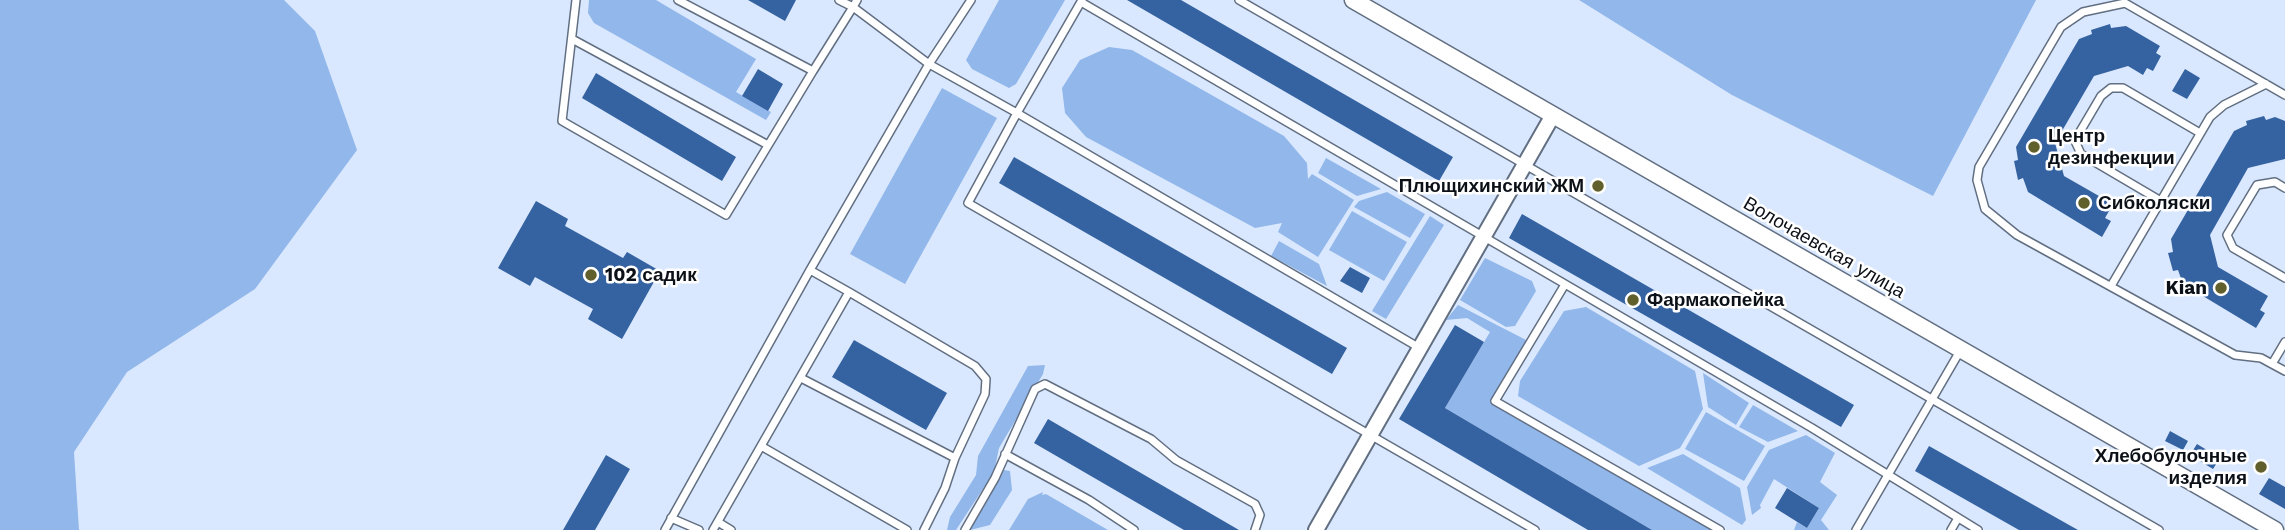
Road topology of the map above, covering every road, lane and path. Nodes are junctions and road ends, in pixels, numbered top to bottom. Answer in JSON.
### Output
{"nodes":[{"id":1,"x":576,"y":0,"type":"edge"},
{"id":2,"x":678,"y":0,"type":"edge"},
{"id":3,"x":839,"y":0,"type":"edge"},
{"id":4,"x":970,"y":0,"type":"edge"},
{"id":5,"x":1239,"y":0,"type":"edge"},
{"id":6,"x":1353,"y":0,"type":"edge"},
{"id":7,"x":1081,"y":1,"type":"edge"},
{"id":8,"x":855,"y":4,"type":"edge"},
{"id":9,"x":572,"y":39,"type":"junction"},
{"id":10,"x":929,"y":64,"type":"junction"},
{"id":11,"x":813,"y":71,"type":"junction"},
{"id":12,"x":2266,"y":84,"type":"junction"},
{"id":13,"x":2285,"y":95,"type":"edge"},
{"id":14,"x":1017,"y":113,"type":"junction"},
{"id":15,"x":1553,"y":115,"type":"junction"},
{"id":16,"x":2200,"y":133,"type":"junction"},
{"id":17,"x":768,"y":145,"type":"junction"},
{"id":18,"x":1526,"y":166,"type":"junction"},
{"id":19,"x":2285,"y":188,"type":"edge"},
{"id":20,"x":2161,"y":201,"type":"junction"},
{"id":21,"x":1483,"y":237,"type":"junction"},
{"id":22,"x":810,"y":270,"type":"junction"},
{"id":23,"x":2285,"y":278,"type":"edge"},
{"id":24,"x":1564,"y":286,"type":"junction"},
{"id":25,"x":2111,"y":286,"type":"junction"},
{"id":26,"x":849,"y":292,"type":"junction"},
{"id":27,"x":2285,"y":342,"type":"edge"},
{"id":28,"x":1418,"y":347,"type":"junction"},
{"id":29,"x":1960,"y":351,"type":"junction"},
{"id":30,"x":2272,"y":364,"type":"junction"},
{"id":31,"x":2285,"y":372,"type":"edge"},
{"id":32,"x":801,"y":378,"type":"junction"},
{"id":33,"x":1933,"y":402,"type":"junction"},
{"id":34,"x":1370,"y":436,"type":"junction"},
{"id":35,"x":761,"y":446,"type":"junction"},
{"id":36,"x":1005,"y":454,"type":"junction"},
{"id":37,"x":955,"y":458,"type":"junction"},
{"id":38,"x":1888,"y":475,"type":"junction"},
{"id":39,"x":671,"y":518,"type":"junction"},
{"id":40,"x":1958,"y":518,"type":"junction"},
{"id":41,"x":718,"y":522,"type":"junction"},
{"id":42,"x":665,"y":530,"type":"edge"},
{"id":43,"x":699,"y":530,"type":"edge"},
{"id":44,"x":713,"y":530,"type":"edge"},
{"id":45,"x":731,"y":530,"type":"edge"},
{"id":46,"x":907,"y":530,"type":"edge"},
{"id":47,"x":924,"y":530,"type":"edge"},
{"id":48,"x":965,"y":530,"type":"edge"},
{"id":49,"x":1133,"y":530,"type":"edge"},
{"id":50,"x":1255,"y":530,"type":"edge"},
{"id":51,"x":1315,"y":530,"type":"edge"},
{"id":52,"x":1535,"y":530,"type":"edge"},
{"id":53,"x":1720,"y":530,"type":"edge"},
{"id":54,"x":1856,"y":530,"type":"edge"},
{"id":55,"x":1951,"y":530,"type":"edge"},
{"id":56,"x":1978,"y":530,"type":"edge"},
{"id":57,"x":2159,"y":530,"type":"edge"},
{"id":58,"x":2275,"y":530,"type":"edge"}],
"edges":[{"from":1,"to":9,"type":"lane"},
{"from":2,"to":11,"type":"lane"},
{"from":3,"to":8,"type":"lane"},
{"from":4,"to":10,"type":"lane"},
{"from":5,"to":18,"type":"lane"},
{"from":6,"to":15,"type":"street","name":"Волочаевская улица"},
{"from":7,"to":14,"type":"lane"},
{"from":7,"to":21,"type":"lane"},
{"from":8,"to":10,"type":"lane"},
{"from":8,"to":11,"type":"lane"},
{"from":9,"to":17,"type":"lane"},
{"from":9,"to":17,"type":"lane"},
{"from":10,"to":14,"type":"lane"},
{"from":10,"to":22,"type":"lane"},
{"from":11,"to":17,"type":"lane"},
{"from":12,"to":13,"type":"lane"},
{"from":12,"to":16,"type":"lane"},
{"from":12,"to":25,"type":"lane"},
{"from":14,"to":28,"type":"lane"},
{"from":14,"to":34,"type":"lane"},
{"from":15,"to":18,"type":"street"},
{"from":15,"to":29,"type":"street","name":"Волочаевская улица"},
{"from":16,"to":20,"type":"lane"},
{"from":16,"to":20,"type":"lane"},
{"from":18,"to":21,"type":"street"},
{"from":18,"to":33,"type":"lane"},
{"from":19,"to":23,"type":"lane"},
{"from":20,"to":25,"type":"lane"},
{"from":21,"to":24,"type":"lane"},
{"from":21,"to":28,"type":"street"},
{"from":22,"to":26,"type":"lane"},
{"from":22,"to":39,"type":"lane"},
{"from":24,"to":38,"type":"lane"},
{"from":24,"to":53,"type":"lane"},
{"from":25,"to":30,"type":"lane"},
{"from":26,"to":32,"type":"lane"},
{"from":26,"to":37,"type":"lane"},
{"from":27,"to":30,"type":"lane"},
{"from":28,"to":34,"type":"street"},
{"from":29,"to":33,"type":"lane"},
{"from":29,"to":58,"type":"street","name":"Волочаевская улица"},
{"from":30,"to":31,"type":"lane"},
{"from":32,"to":35,"type":"lane"},
{"from":32,"to":37,"type":"lane"},
{"from":33,"to":38,"type":"lane"},
{"from":33,"to":57,"type":"lane"},
{"from":34,"to":51,"type":"street"},
{"from":34,"to":52,"type":"lane"},
{"from":35,"to":41,"type":"lane"},
{"from":35,"to":46,"type":"lane"},
{"from":36,"to":48,"type":"lane"},
{"from":36,"to":49,"type":"lane"},
{"from":36,"to":50,"type":"lane"},
{"from":37,"to":47,"type":"lane"},
{"from":38,"to":40,"type":"lane"},
{"from":38,"to":54,"type":"lane"},
{"from":39,"to":42,"type":"lane"},
{"from":39,"to":43,"type":"lane"},
{"from":40,"to":55,"type":"lane"},
{"from":40,"to":56,"type":"lane"},
{"from":41,"to":44,"type":"lane"},
{"from":41,"to":45,"type":"lane"}]}
